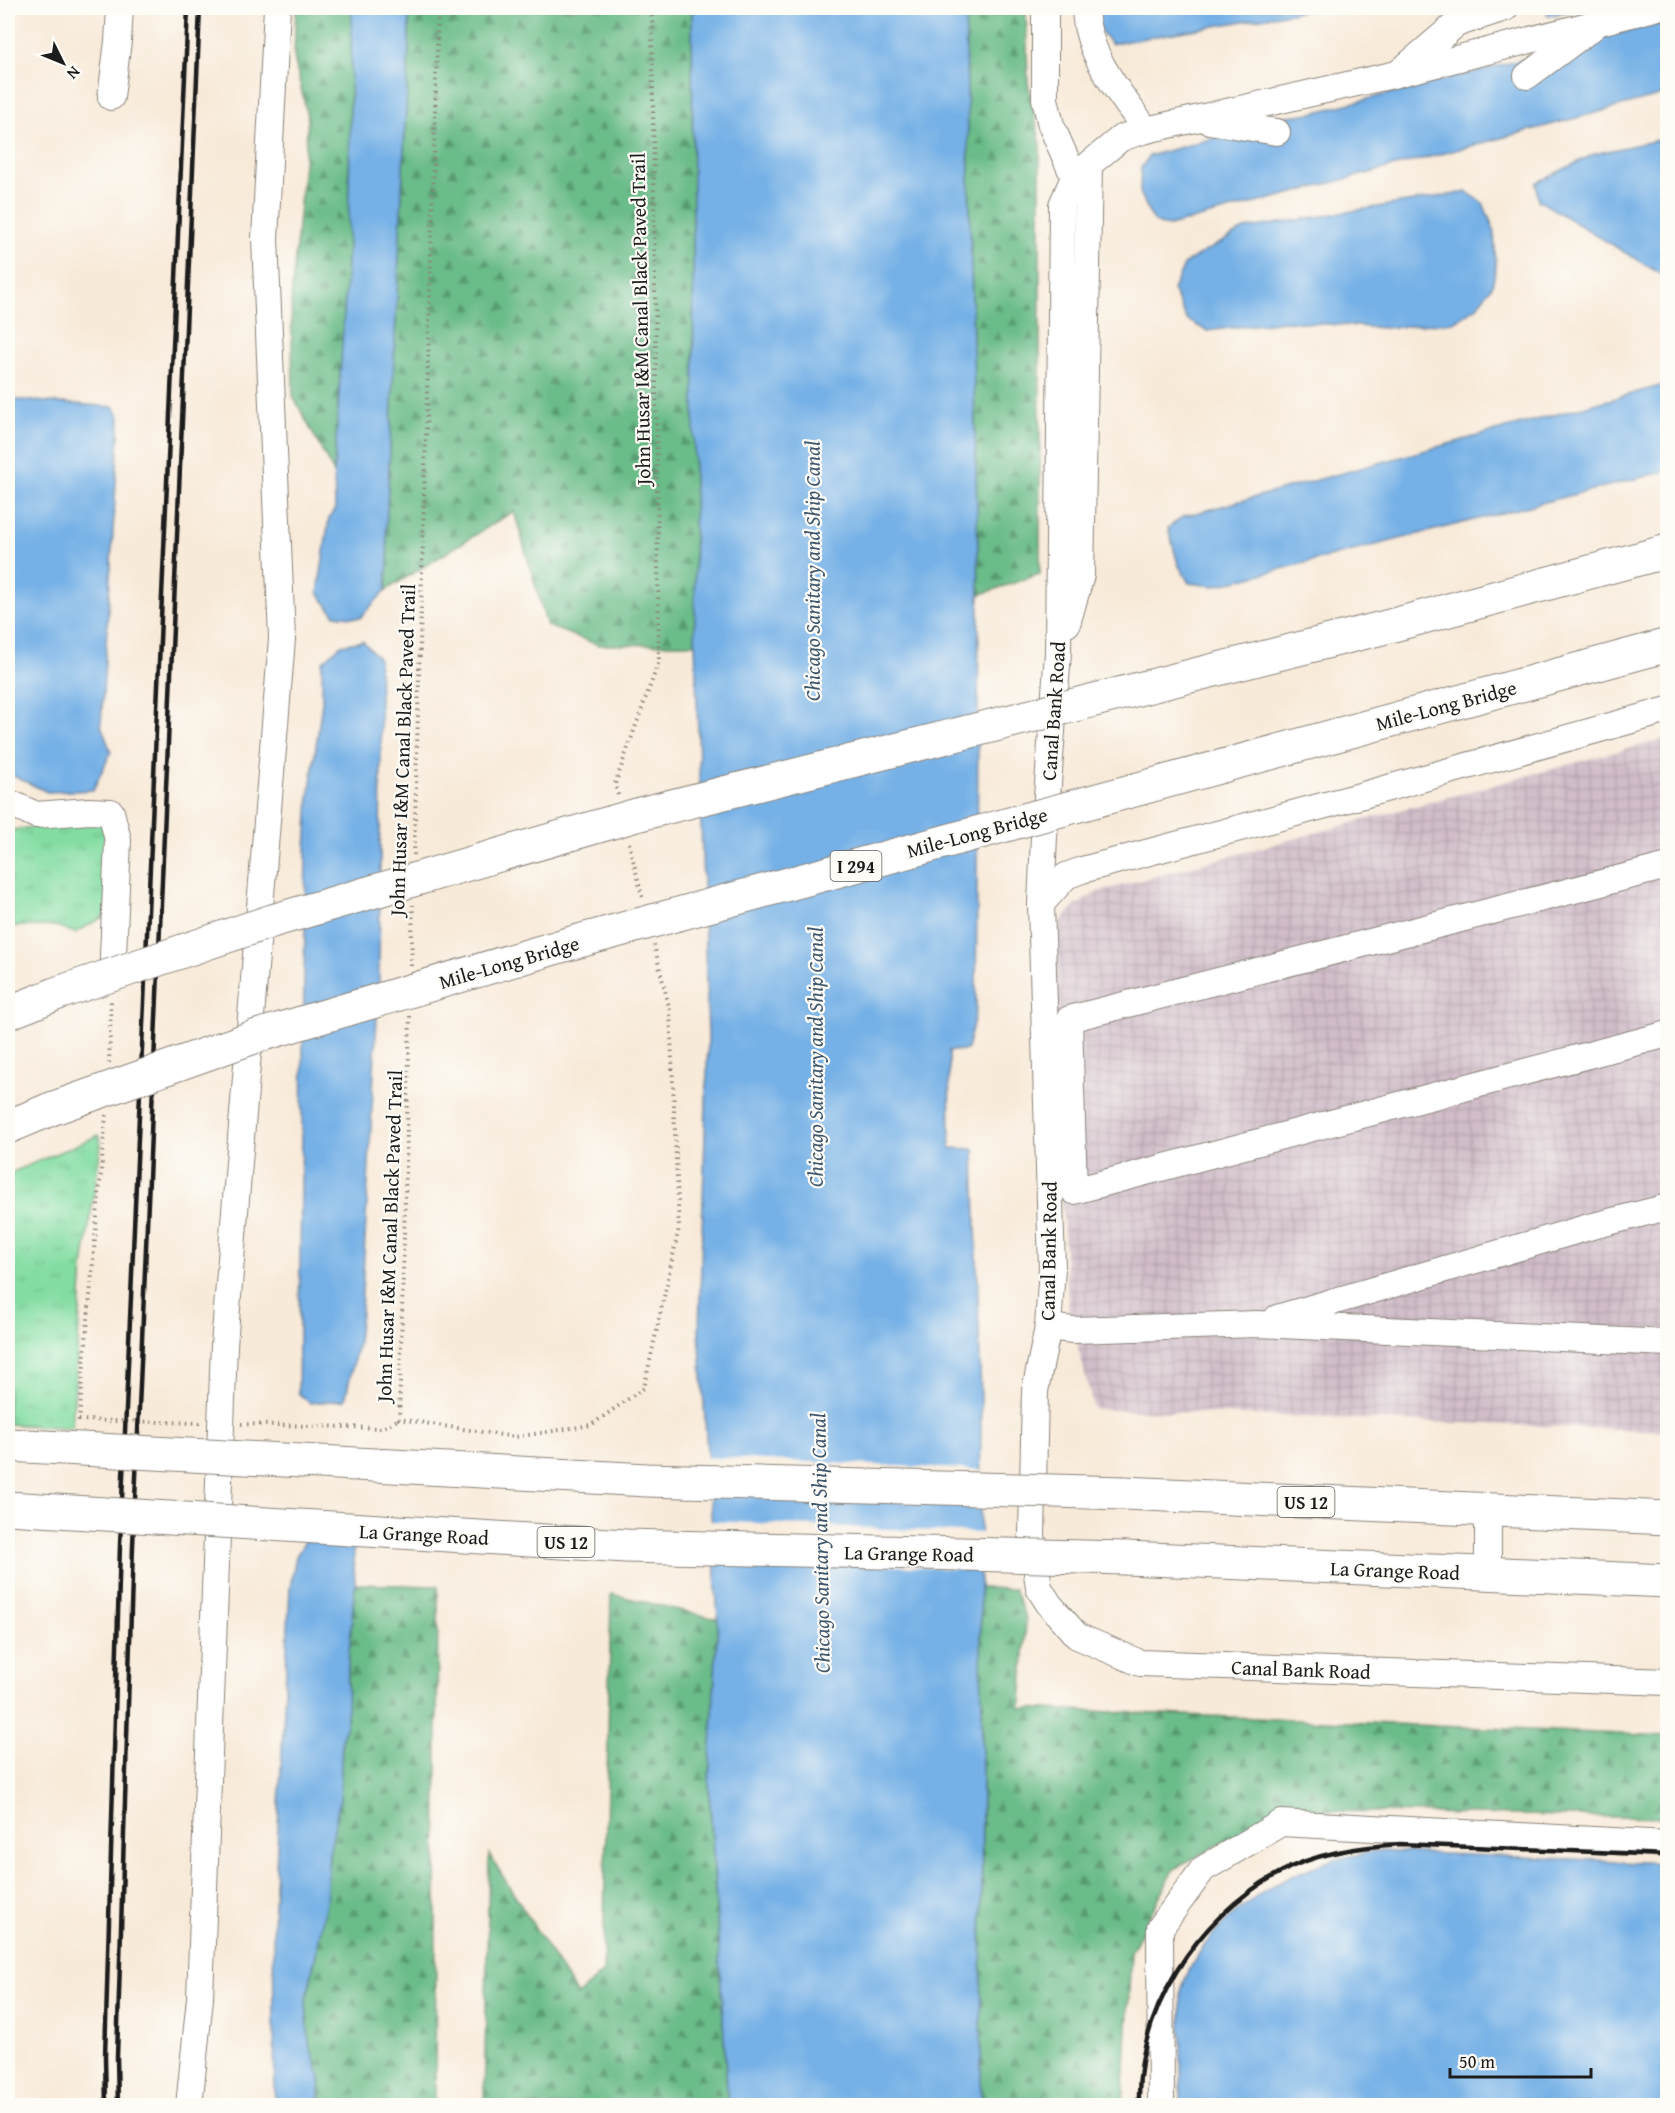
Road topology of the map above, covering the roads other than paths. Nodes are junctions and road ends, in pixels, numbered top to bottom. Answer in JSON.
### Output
{"nodes":[{"id":1,"x":120,"y":8,"type":"edge"},
{"id":2,"x":277,"y":8,"type":"edge"},
{"id":3,"x":1045,"y":8,"type":"edge"},
{"id":4,"x":1085,"y":8,"type":"edge"},
{"id":5,"x":1505,"y":8,"type":"edge"},
{"id":6,"x":1654,"y":8,"type":"edge"},
{"id":7,"x":1603,"y":20,"type":"junction"},
{"id":8,"x":1397,"y":74,"type":"junction"},
{"id":9,"x":1527,"y":76,"type":"dead end"},
{"id":10,"x":111,"y":97,"type":"dead end"},
{"id":11,"x":1197,"y":119,"type":"junction"},
{"id":12,"x":1146,"y":130,"type":"junction"},
{"id":13,"x":1277,"y":132,"type":"dead end"},
{"id":14,"x":1081,"y":171,"type":"junction"},
{"id":15,"x":1668,"y":551,"type":"edge"},
{"id":16,"x":1668,"y":645,"type":"edge"},
{"id":17,"x":1058,"y":653,"type":"junction"},
{"id":18,"x":1668,"y":710,"type":"edge"},
{"id":19,"x":8,"y":802,"type":"edge"},
{"id":20,"x":1668,"y":866,"type":"edge"},
{"id":21,"x":1041,"y":904,"type":"junction"},
{"id":22,"x":113,"y":956,"type":"road end"},
{"id":23,"x":8,"y":1013,"type":"edge"},
{"id":24,"x":1668,"y":1034,"type":"edge"},
{"id":25,"x":8,"y":1127,"type":"edge"},
{"id":26,"x":1668,"y":1207,"type":"edge"},
{"id":27,"x":1257,"y":1324,"type":"junction"},
{"id":28,"x":1048,"y":1327,"type":"junction"},
{"id":29,"x":1668,"y":1343,"type":"edge"},
{"id":30,"x":8,"y":1444,"type":"edge"},
{"id":31,"x":8,"y":1508,"type":"edge"},
{"id":32,"x":1488,"y":1511,"type":"junction"},
{"id":33,"x":1668,"y":1518,"type":"edge"},
{"id":34,"x":1488,"y":1574,"type":"junction"},
{"id":35,"x":1668,"y":1581,"type":"edge"},
{"id":36,"x":1668,"y":1682,"type":"edge"},
{"id":37,"x":1668,"y":1844,"type":"edge"},
{"id":38,"x":189,"y":2106,"type":"edge"},
{"id":39,"x":1161,"y":2106,"type":"edge"}],
"edges":[{"from":1,"to":10,"type":"street"},
{"from":2,"to":38,"type":"street"},
{"from":3,"to":14,"type":"street"},
{"from":4,"to":12,"type":"street"},
{"from":5,"to":8,"type":"street"},
{"from":6,"to":7,"type":"street"},
{"from":7,"to":8,"type":"street"},
{"from":7,"to":9,"type":"street"},
{"from":8,"to":11,"type":"street"},
{"from":11,"to":12,"type":"street"},
{"from":11,"to":13,"type":"street"},
{"from":12,"to":14,"type":"street"},
{"from":14,"to":17,"type":"street"},
{"from":14,"to":17,"type":"street","name":"Canal Bank Road"},
{"from":15,"to":23,"type":"highway","bridge":true},
{"from":16,"to":25,"type":"highway","name":"Mile-Long Bridge","number":"I 294","bridge":true},
{"from":17,"to":21,"type":"street","name":"Canal Bank Road"},
{"from":18,"to":21,"type":"street"},
{"from":19,"to":22,"type":"street"},
{"from":20,"to":24,"type":"street"},
{"from":21,"to":28,"type":"street","name":"Canal Bank Road"},
{"from":26,"to":27,"type":"street"},
{"from":27,"to":28,"type":"street"},
{"from":27,"to":29,"type":"street"},
{"from":28,"to":36,"type":"street","name":"Canal Bank Road"},
{"from":30,"to":32,"type":"highway","number":"US 12","bridge":true},
{"from":31,"to":34,"type":"highway","name":"La Grange Road","number":"US 12","bridge":true},
{"from":32,"to":33,"type":"highway","number":"US 12"},
{"from":32,"to":34,"type":"street"},
{"from":34,"to":35,"type":"highway","name":"La Grange Road","number":"US 12"},
{"from":37,"to":39,"type":"street"}]}
